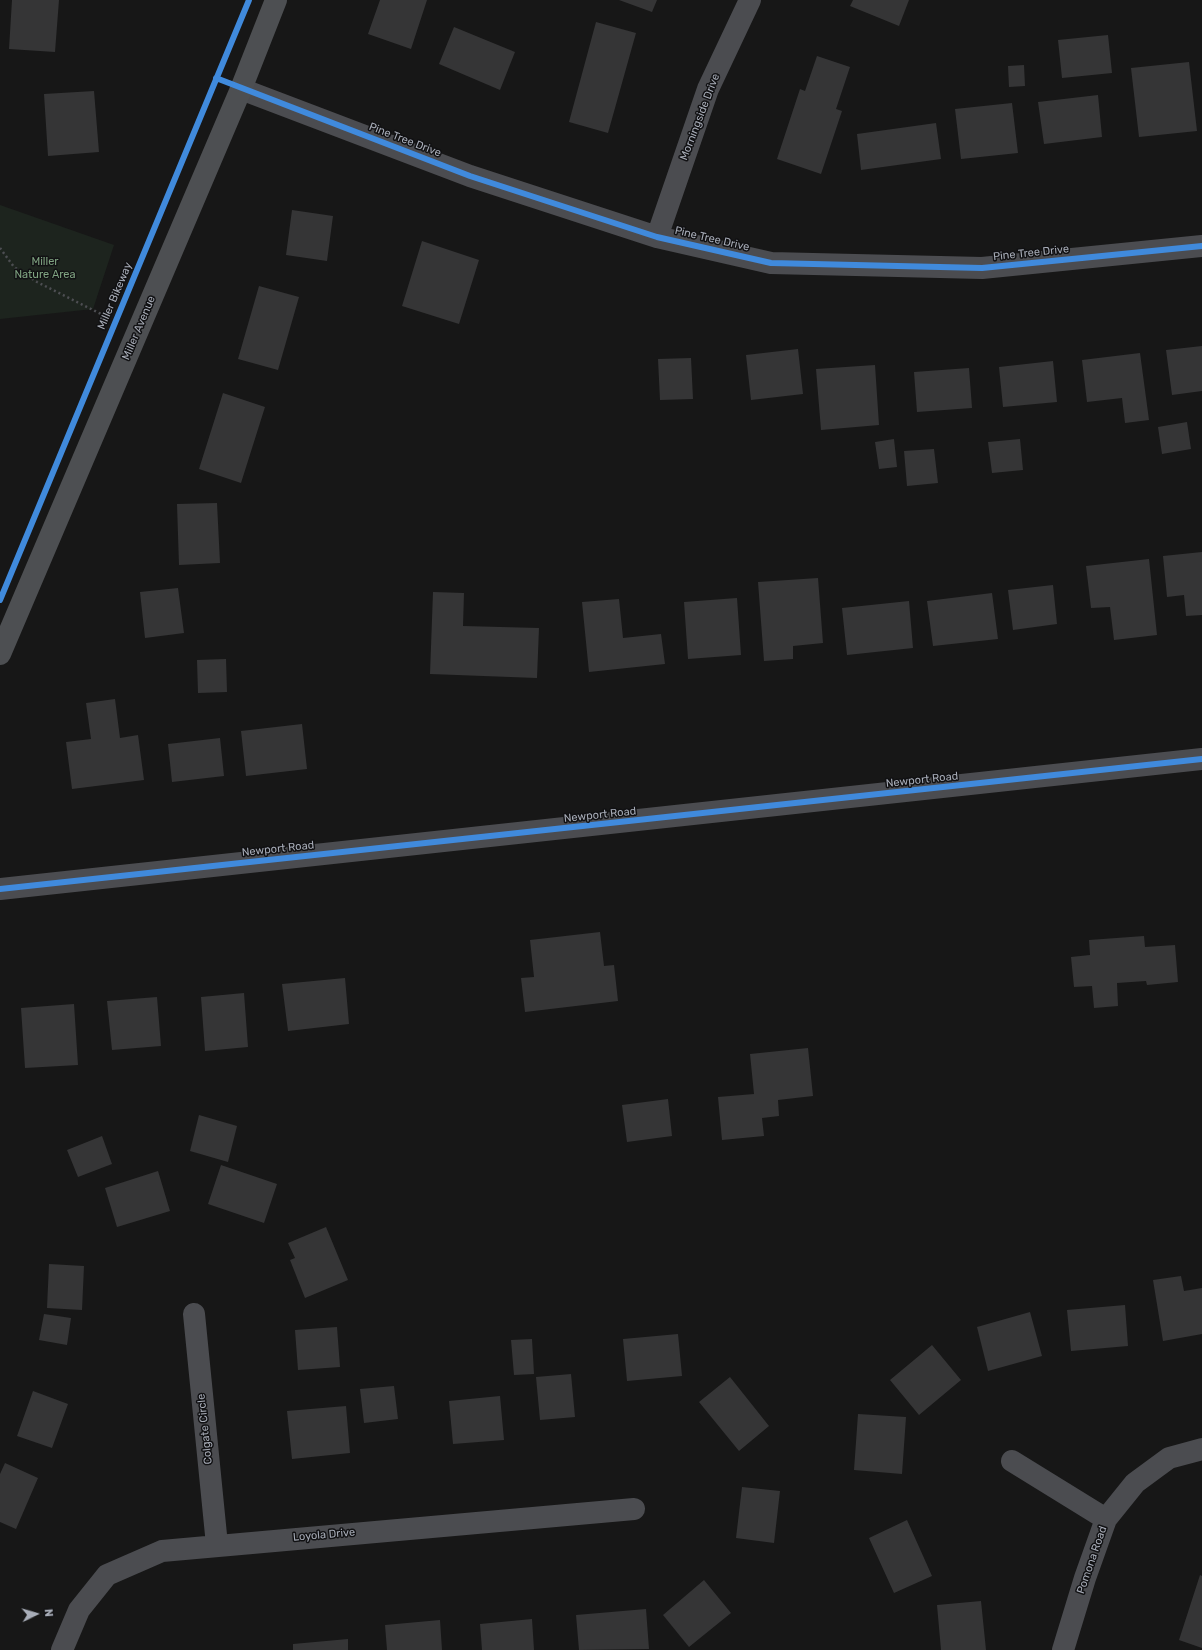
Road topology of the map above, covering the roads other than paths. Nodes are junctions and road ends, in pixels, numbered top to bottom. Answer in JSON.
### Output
{"nodes":[{"id":1,"x":276,"y":0,"type":"edge"},
{"id":2,"x":750,"y":0,"type":"edge"},
{"id":3,"x":241,"y":89,"type":"junction"},
{"id":4,"x":657,"y":237,"type":"junction"},
{"id":5,"x":1202,"y":246,"type":"edge"},
{"id":6,"x":0,"y":654,"type":"edge"},
{"id":7,"x":1202,"y":759,"type":"edge"},
{"id":8,"x":0,"y":888,"type":"edge"},
{"id":9,"x":194,"y":1314,"type":"dead end"},
{"id":10,"x":1202,"y":1449,"type":"edge"},
{"id":11,"x":1012,"y":1461,"type":"dead end"},
{"id":12,"x":634,"y":1509,"type":"dead end"},
{"id":13,"x":1106,"y":1519,"type":"junction"},
{"id":14,"x":217,"y":1544,"type":"junction"},
{"id":15,"x":62,"y":1650,"type":"edge"},
{"id":16,"x":1063,"y":1650,"type":"edge"}],
"edges":[{"from":1,"to":3,"type":"main road","name":"Miller Avenue"},
{"from":2,"to":4,"type":"street","name":"Morningside Drive"},
{"from":3,"to":4,"type":"street","name":"Pine Tree Drive"},
{"from":3,"to":6,"type":"main road","name":"Miller Avenue"},
{"from":4,"to":5,"type":"street","name":"Pine Tree Drive"},
{"from":7,"to":8,"type":"street","name":"Newport Road"},
{"from":9,"to":14,"type":"street","name":"Colgate Circle"},
{"from":10,"to":13,"type":"street","name":"Pomona Road"},
{"from":11,"to":13,"type":"street"},
{"from":12,"to":14,"type":"street","name":"Loyola Drive"},
{"from":13,"to":16,"type":"street","name":"Pomona Road"},
{"from":14,"to":15,"type":"street","name":"Loyola Drive"}]}
